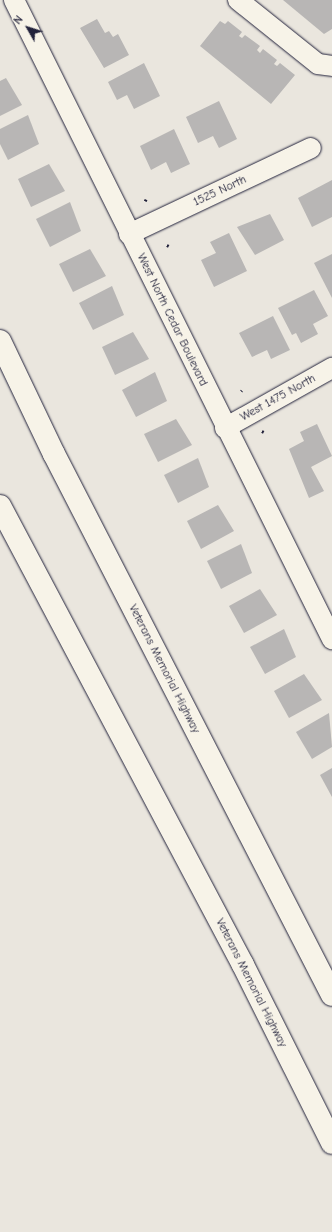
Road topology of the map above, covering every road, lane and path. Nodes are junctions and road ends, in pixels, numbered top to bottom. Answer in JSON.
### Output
{"nodes":[{"id":1,"x":14,"y":0,"type":"edge"},
{"id":2,"x":238,"y":0,"type":"edge"},
{"id":3,"x":332,"y":66,"type":"edge"},
{"id":4,"x":311,"y":148,"type":"dead end"},
{"id":5,"x":129,"y":234,"type":"junction"},
{"id":6,"x":0,"y":340,"type":"edge"},
{"id":7,"x":332,"y":368,"type":"edge"},
{"id":8,"x":225,"y":428,"type":"junction"},
{"id":9,"x":0,"y":506,"type":"edge"},
{"id":10,"x":332,"y":639,"type":"edge"},
{"id":11,"x":332,"y":995,"type":"edge"},
{"id":12,"x":332,"y":1143,"type":"edge"}],
"edges":[{"from":1,"to":5,"type":"street","name":"West North Cedar Boulevard"},
{"from":2,"to":3,"type":"street"},
{"from":4,"to":5,"type":"street","name":"1525 North"},
{"from":5,"to":8,"type":"street","name":"West North Cedar Boulevard"},
{"from":6,"to":11,"type":"highway","name":"Veterans Memorial Highway"},
{"from":7,"to":8,"type":"street","name":"West 1475 North"},
{"from":8,"to":10,"type":"street","name":"West North Cedar Boulevard"},
{"from":9,"to":12,"type":"highway","name":"Veterans Memorial Highway"}]}
